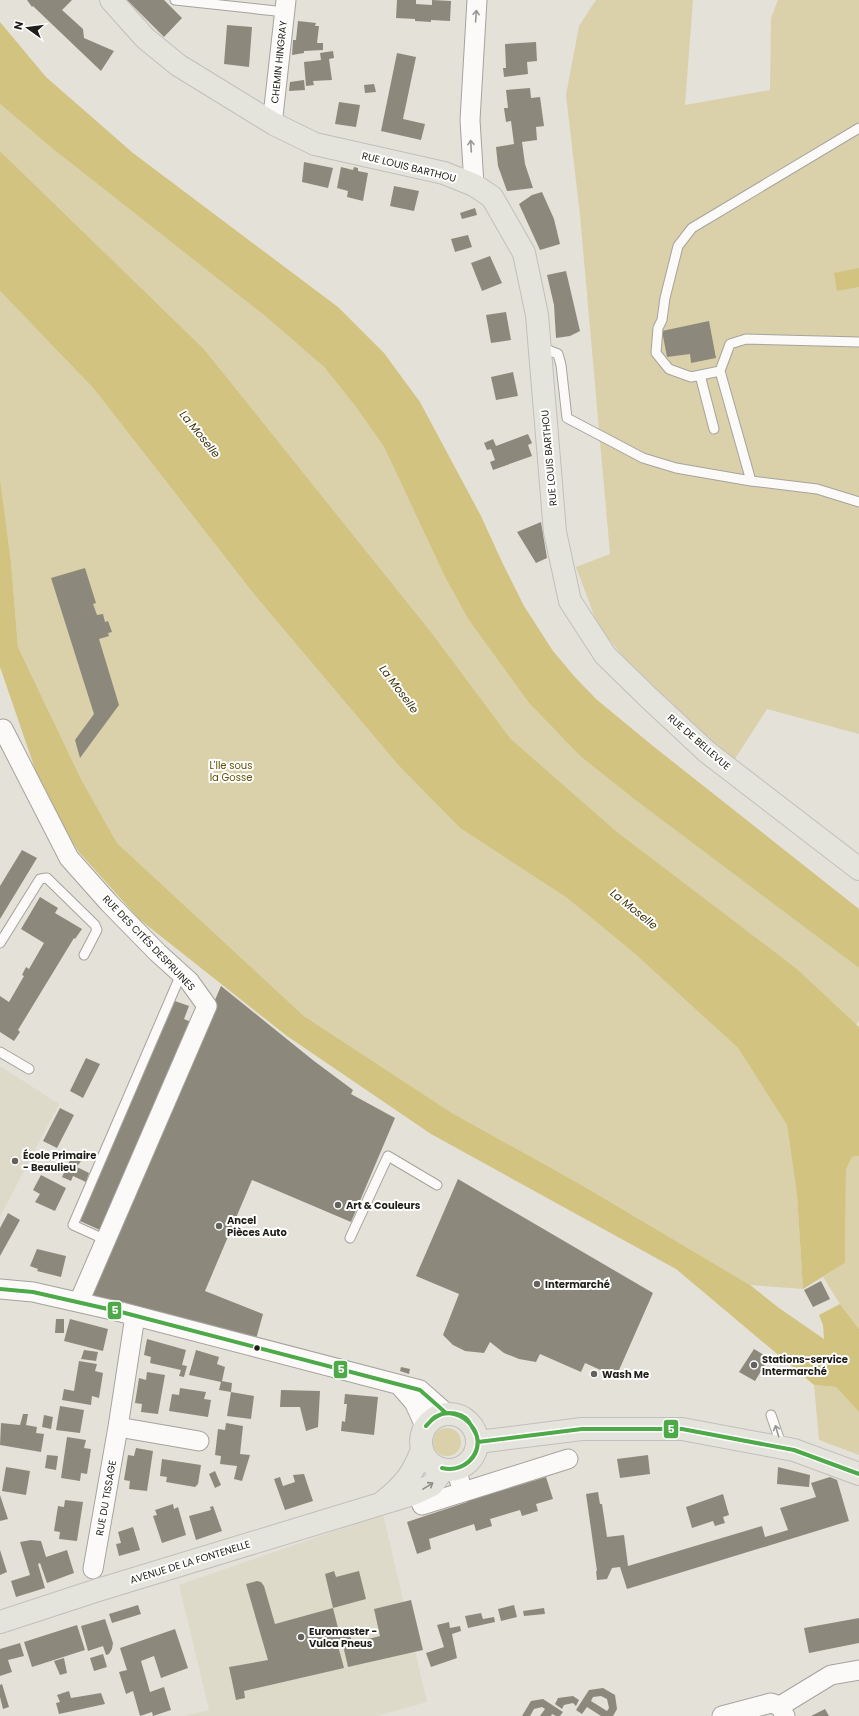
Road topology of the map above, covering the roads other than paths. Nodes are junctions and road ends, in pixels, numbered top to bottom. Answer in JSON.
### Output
{"nodes":[{"id":1,"x":111,"y":0,"type":"edge"},
{"id":2,"x":175,"y":0,"type":"edge"},
{"id":3,"x":477,"y":0,"type":"edge"},
{"id":4,"x":286,"y":6,"type":"edge"},
{"id":5,"x":273,"y":120,"type":"junction"},
{"id":6,"x":859,"y":128,"type":"edge"},
{"id":7,"x":474,"y":185,"type":"junction"},
{"id":8,"x":859,"y":342,"type":"edge"},
{"id":9,"x":540,"y":347,"type":"junction"},
{"id":10,"x":720,"y":371,"type":"junction"},
{"id":11,"x":700,"y":375,"type":"junction"},
{"id":12,"x":714,"y":429,"type":"dead end"},
{"id":13,"x":751,"y":481,"type":"junction"},
{"id":14,"x":859,"y":502,"type":"edge"},
{"id":15,"x":568,"y":589,"type":"joint"},
{"id":16,"x":0,"y":730,"type":"edge"},
{"id":17,"x":859,"y":869,"type":"edge"},
{"id":18,"x":0,"y":944,"type":"edge"},
{"id":19,"x":84,"y":955,"type":"dead end"},
{"id":20,"x":181,"y":974,"type":"junction"},
{"id":21,"x":0,"y":1052,"type":"edge"},
{"id":22,"x":29,"y":1069,"type":"dead end"},
{"id":23,"x":437,"y":1185,"type":"dead end"},
{"id":24,"x":350,"y":1238,"type":"dead end"},
{"id":25,"x":106,"y":1240,"type":"junction"},
{"id":26,"x":0,"y":1289,"type":"edge"},
{"id":27,"x":79,"y":1302,"type":"junction"},
{"id":28,"x":135,"y":1316,"type":"junction"},
{"id":29,"x":400,"y":1386,"type":"junction"},
{"id":30,"x":446,"y":1413,"type":"junction"},
{"id":31,"x":772,"y":1415,"type":"dead end"},
{"id":32,"x":425,"y":1426,"type":"junction"},
{"id":33,"x":118,"y":1427,"type":"junction"},
{"id":34,"x":199,"y":1441,"type":"dead end"},
{"id":35,"x":478,"y":1442,"type":"junction"},
{"id":36,"x":782,"y":1448,"type":"junction"},
{"id":37,"x":422,"y":1450,"type":"junction"},
{"id":38,"x":568,"y":1459,"type":"dead end"},
{"id":39,"x":450,"y":1469,"type":"junction"},
{"id":40,"x":859,"y":1474,"type":"edge"},
{"id":41,"x":463,"y":1492,"type":"junction"},
{"id":42,"x":380,"y":1504,"type":"junction"},
{"id":43,"x":422,"y":1505,"type":"dead end"},
{"id":44,"x":93,"y":1569,"type":"dead end"},
{"id":45,"x":0,"y":1622,"type":"edge"},
{"id":46,"x":859,"y":1670,"type":"edge"},
{"id":47,"x":782,"y":1711,"type":"edge"},
{"id":48,"x":722,"y":1716,"type":"edge"}],
"edges":[{"from":1,"to":5,"type":"main road","name":"RUE LOUIS BARTHOU"},
{"from":2,"to":4,"type":"lane"},
{"from":7,"to":3,"type":"street","one_way":true},
{"from":4,"to":5,"type":"street","name":"CHEMIN HINGRAY"},
{"from":5,"to":7,"type":"main road","name":"RUE LOUIS BARTHOU"},
{"from":6,"to":11,"type":"lane"},
{"from":7,"to":9,"type":"main road","name":"RUE LOUIS BARTHOU"},
{"from":8,"to":10,"type":"lane"},
{"from":9,"to":13,"type":"lane"},
{"from":9,"to":15,"type":"main road","name":"RUE LOUIS BARTHOU"},
{"from":10,"to":11,"type":"lane"},
{"from":10,"to":13,"type":"lane"},
{"from":11,"to":12,"type":"lane"},
{"from":13,"to":14,"type":"lane"},
{"from":15,"to":17,"type":"main road","name":"RUE DE BELLEVUE"},
{"from":16,"to":20,"type":"street","name":"RUE DES CITÉS DESPRUINES"},
{"from":18,"to":19,"type":"lane"},
{"from":20,"to":25,"type":"street","name":"RUE DES CITÉS DESPRUINES"},
{"from":20,"to":25,"type":"lane"},
{"from":21,"to":22,"type":"lane"},
{"from":23,"to":24,"type":"lane"},
{"from":25,"to":27,"type":"street","name":"RUE DES CITÉS DESPRUINES"},
{"from":26,"to":27,"type":"street"},
{"from":27,"to":28,"type":"street"},
{"from":28,"to":29,"type":"street"},
{"from":28,"to":33,"type":"street","name":"RUE DU TISSAGE"},
{"from":29,"to":30,"type":"street"},
{"from":29,"to":32,"type":"street"},
{"from":30,"to":32,"type":"main road"},
{"from":30,"to":35,"type":"main road"},
{"from":36,"to":31,"type":"lane","one_way":true},
{"from":32,"to":37,"type":"main road"},
{"from":33,"to":34,"type":"street"},
{"from":33,"to":44,"type":"street","name":"RUE DU TISSAGE"},
{"from":35,"to":36,"type":"main road"},
{"from":35,"to":39,"type":"main road"},
{"from":36,"to":40,"type":"main road"},
{"from":37,"to":39,"type":"main road"},
{"from":37,"to":42,"type":"main road","name":"AVENUE DE LA FONTENELLE"},
{"from":38,"to":41,"type":"street"},
{"from":39,"to":41,"type":"street"},
{"from":42,"to":39,"type":"main road","name":"AVENUE DE LA FONTENELLE","one_way":true},
{"from":41,"to":43,"type":"street"},
{"from":42,"to":45,"type":"main road","name":"AVENUE DE LA FONTENELLE"},
{"from":46,"to":47,"type":"street"},
{"from":47,"to":48,"type":"street"}]}
